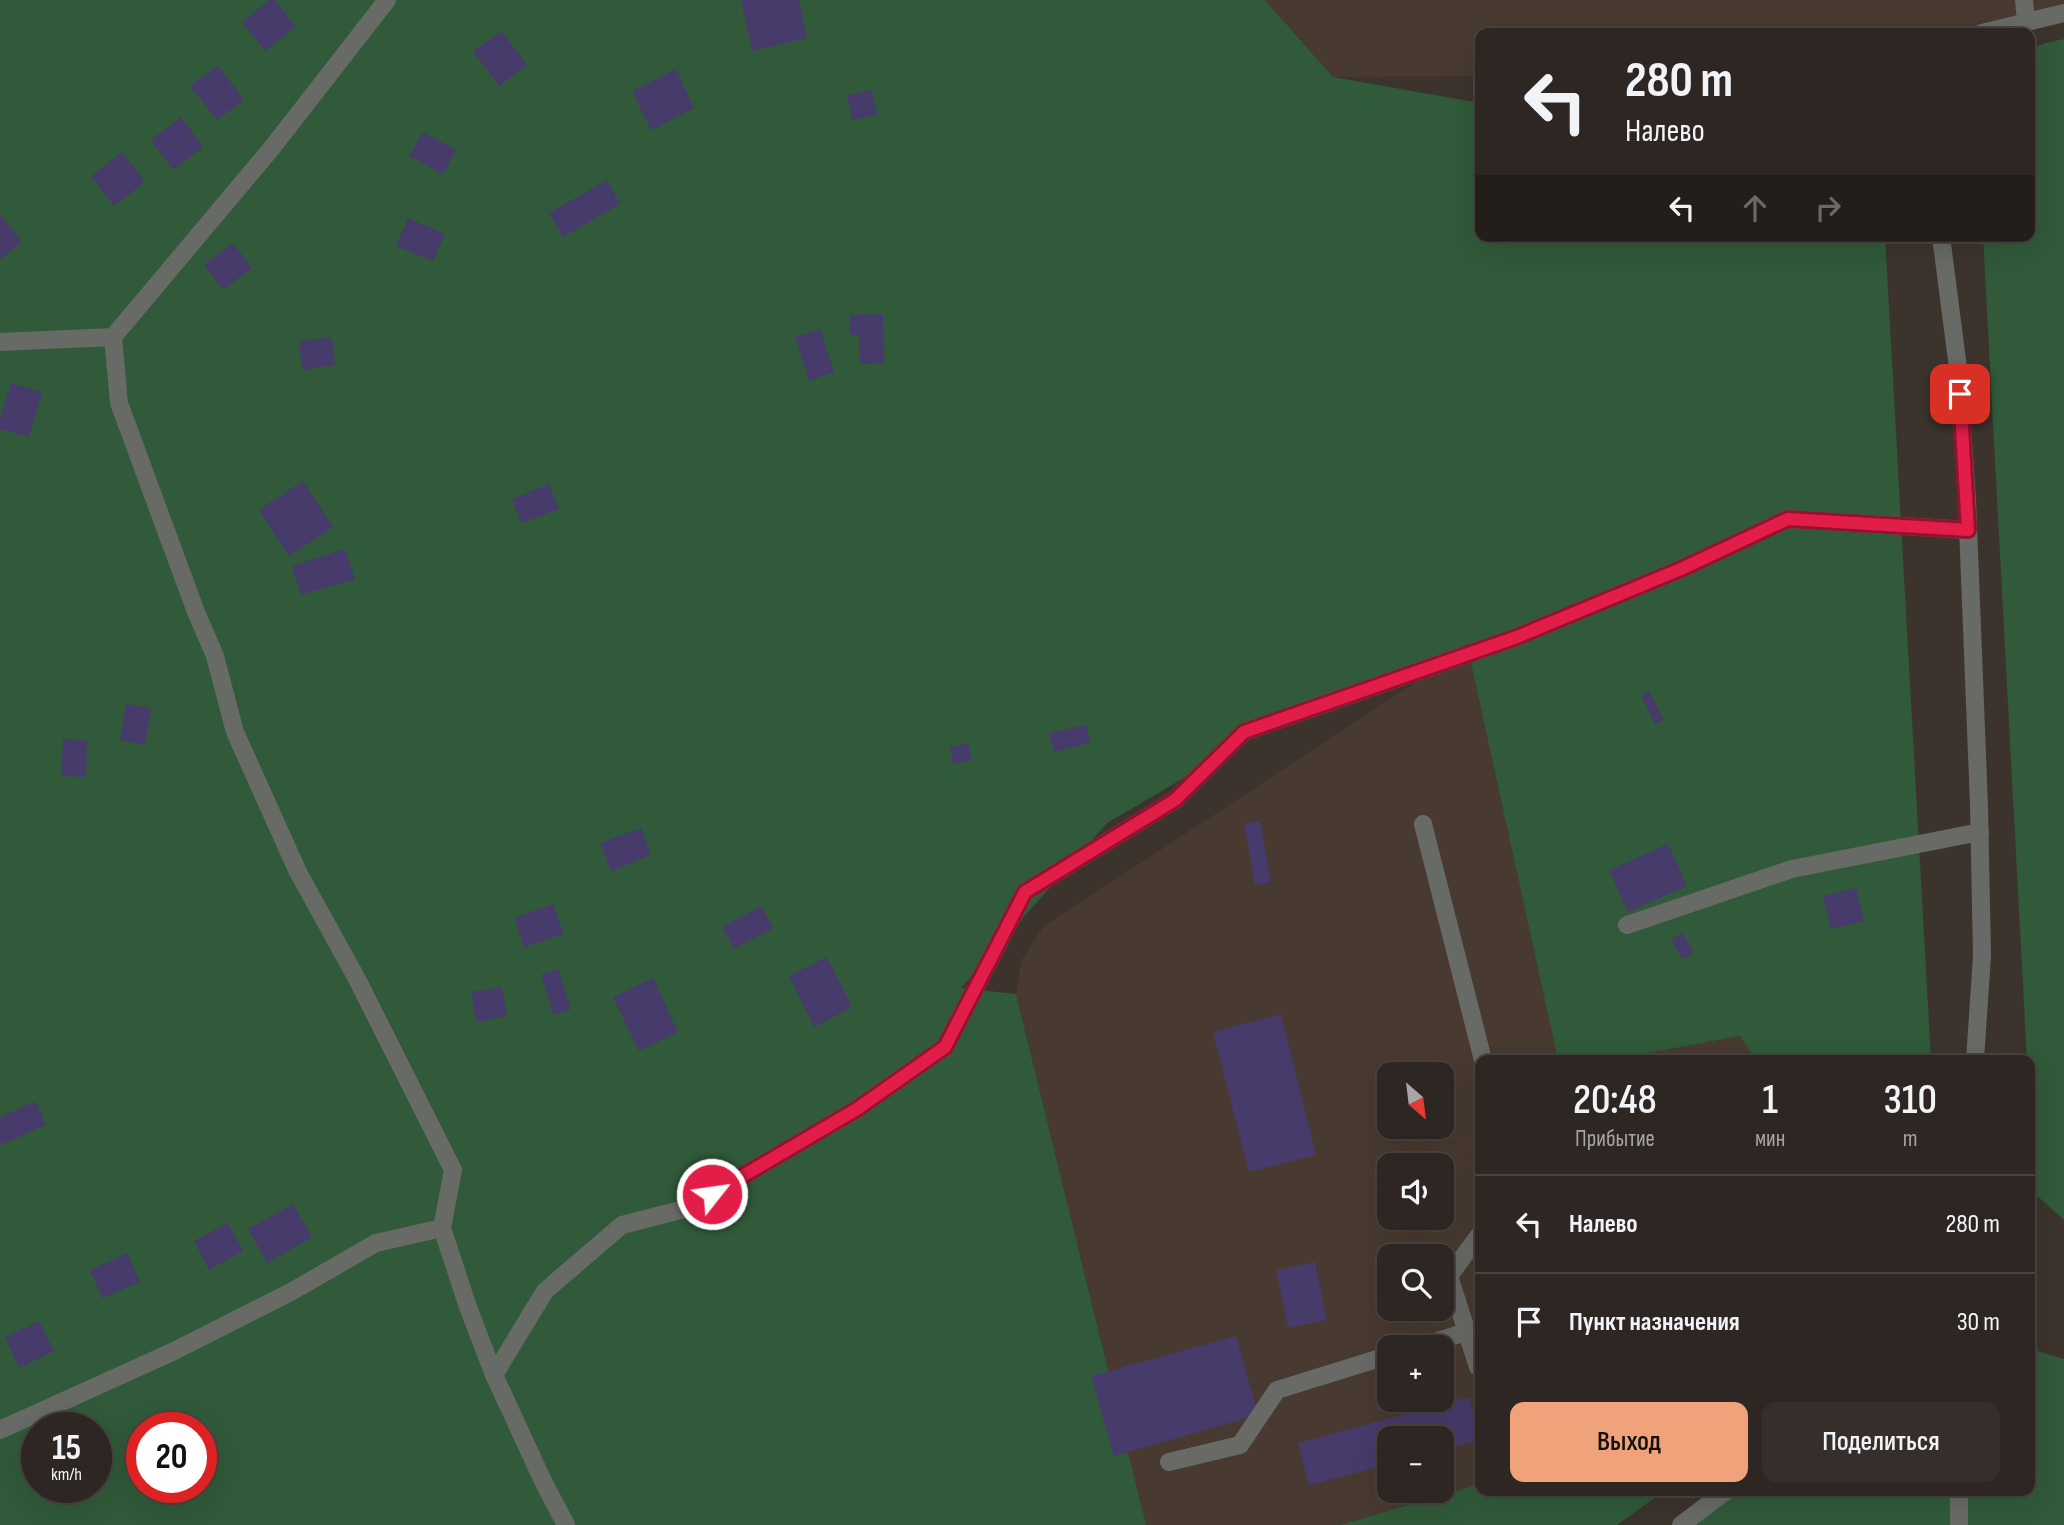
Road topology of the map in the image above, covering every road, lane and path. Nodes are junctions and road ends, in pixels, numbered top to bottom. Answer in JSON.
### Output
{"nodes":[{"id":1,"x":387,"y":0,"type":"edge"},
{"id":2,"x":2024,"y":0,"type":"edge"},
{"id":3,"x":2064,"y":13,"type":"edge"},
{"id":4,"x":2026,"y":21,"type":"junction"},
{"id":5,"x":2000,"y":28,"type":"edge"},
{"id":6,"x":1942,"y":242,"type":"edge"},
{"id":7,"x":113,"y":337,"type":"junction"},
{"id":8,"x":0,"y":342,"type":"edge"},
{"id":9,"x":1968,"y":530,"type":"junction"},
{"id":10,"x":1423,"y":824,"type":"dead end"},
{"id":11,"x":1980,"y":832,"type":"junction"},
{"id":12,"x":1627,"y":925,"type":"dead end"},
{"id":13,"x":1482,"y":1055,"type":"edge"},
{"id":14,"x":1975,"y":1055,"type":"edge"},
{"id":15,"x":442,"y":1228,"type":"junction"},
{"id":16,"x":1475,"y":1241,"type":"edge"},
{"id":17,"x":1466,"y":1332,"type":"junction"},
{"id":18,"x":1454,"y":1336,"type":"edge"},
{"id":19,"x":1475,"y":1358,"type":"edge"},
{"id":20,"x":1377,"y":1359,"type":"edge"},
{"id":21,"x":494,"y":1375,"type":"junction"},
{"id":22,"x":0,"y":1430,"type":"edge"},
{"id":23,"x":1169,"y":1462,"type":"dead end"},
{"id":24,"x":1720,"y":1496,"type":"edge"},
{"id":25,"x":1959,"y":1496,"type":"edge"},
{"id":26,"x":566,"y":1525,"type":"edge"},
{"id":27,"x":1681,"y":1525,"type":"edge"},
{"id":28,"x":1959,"y":1525,"type":"edge"}],
"edges":[{"from":1,"to":7,"type":"street"},
{"from":2,"to":4,"type":"street"},
{"from":3,"to":4,"type":"street"},
{"from":4,"to":5,"type":"street"},
{"from":6,"to":9,"type":"street"},
{"from":7,"to":8,"type":"street"},
{"from":7,"to":15,"type":"street"},
{"from":9,"to":11,"type":"street"},
{"from":9,"to":21,"type":"street"},
{"from":10,"to":13,"type":"street"},
{"from":11,"to":12,"type":"street"},
{"from":11,"to":14,"type":"street"},
{"from":15,"to":21,"type":"street"},
{"from":15,"to":22,"type":"street"},
{"from":16,"to":17,"type":"street"},
{"from":17,"to":18,"type":"street"},
{"from":17,"to":19,"type":"street"},
{"from":20,"to":23,"type":"street"},
{"from":21,"to":26,"type":"street"},
{"from":24,"to":27,"type":"street"},
{"from":25,"to":28,"type":"street"}]}
